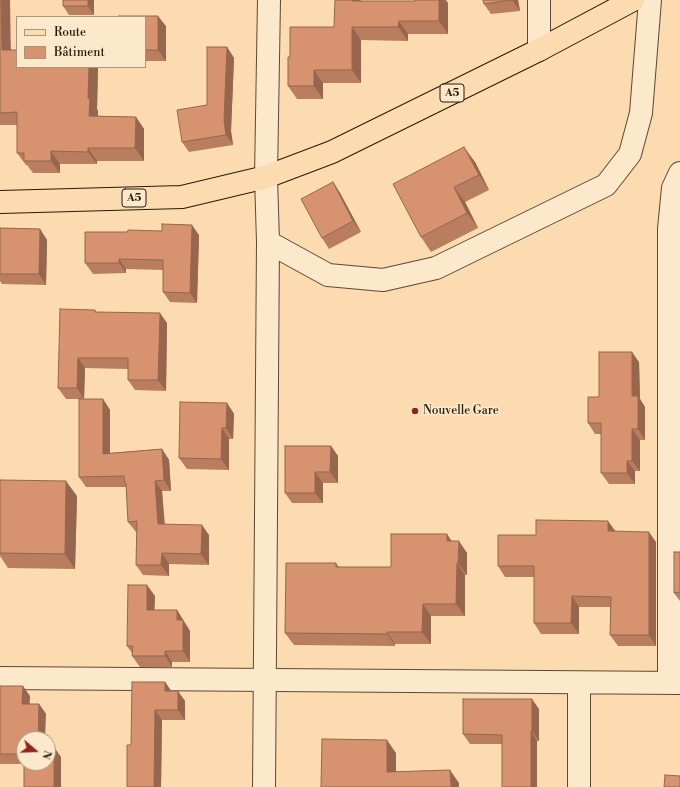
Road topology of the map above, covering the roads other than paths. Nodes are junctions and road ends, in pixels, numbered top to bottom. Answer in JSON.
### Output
{"nodes":[{"id":1,"x":269,"y":0,"type":"edge"},
{"id":2,"x":539,"y":0,"type":"edge"},
{"id":3,"x":633,"y":0,"type":"edge"},
{"id":4,"x":650,"y":0,"type":"edge"},
{"id":5,"x":539,"y":50,"type":"junction"},
{"id":6,"x":680,"y":173,"type":"edge"},
{"id":7,"x":266,"y":177,"type":"junction"},
{"id":8,"x":0,"y":202,"type":"edge"},
{"id":9,"x":268,"y":242,"type":"junction"},
{"id":10,"x":0,"y":678,"type":"edge"},
{"id":11,"x":265,"y":680,"type":"junction"},
{"id":12,"x":579,"y":682,"type":"junction"},
{"id":13,"x":675,"y":683,"type":"edge"},
{"id":14,"x":264,"y":787,"type":"edge"},
{"id":15,"x":579,"y":787,"type":"edge"}],
"edges":[{"from":1,"to":7,"type":"street"},
{"from":2,"to":5,"type":"street"},
{"from":3,"to":5,"type":"main road","number":"A5"},
{"from":4,"to":9,"type":"street"},
{"from":5,"to":7,"type":"main road","number":"A5"},
{"from":6,"to":13,"type":"street"},
{"from":7,"to":8,"type":"main road","number":"A5"},
{"from":7,"to":9,"type":"street"},
{"from":9,"to":11,"type":"street"},
{"from":10,"to":11,"type":"street"},
{"from":11,"to":12,"type":"street"},
{"from":11,"to":14,"type":"street"},
{"from":12,"to":13,"type":"street"},
{"from":12,"to":15,"type":"street"}]}
